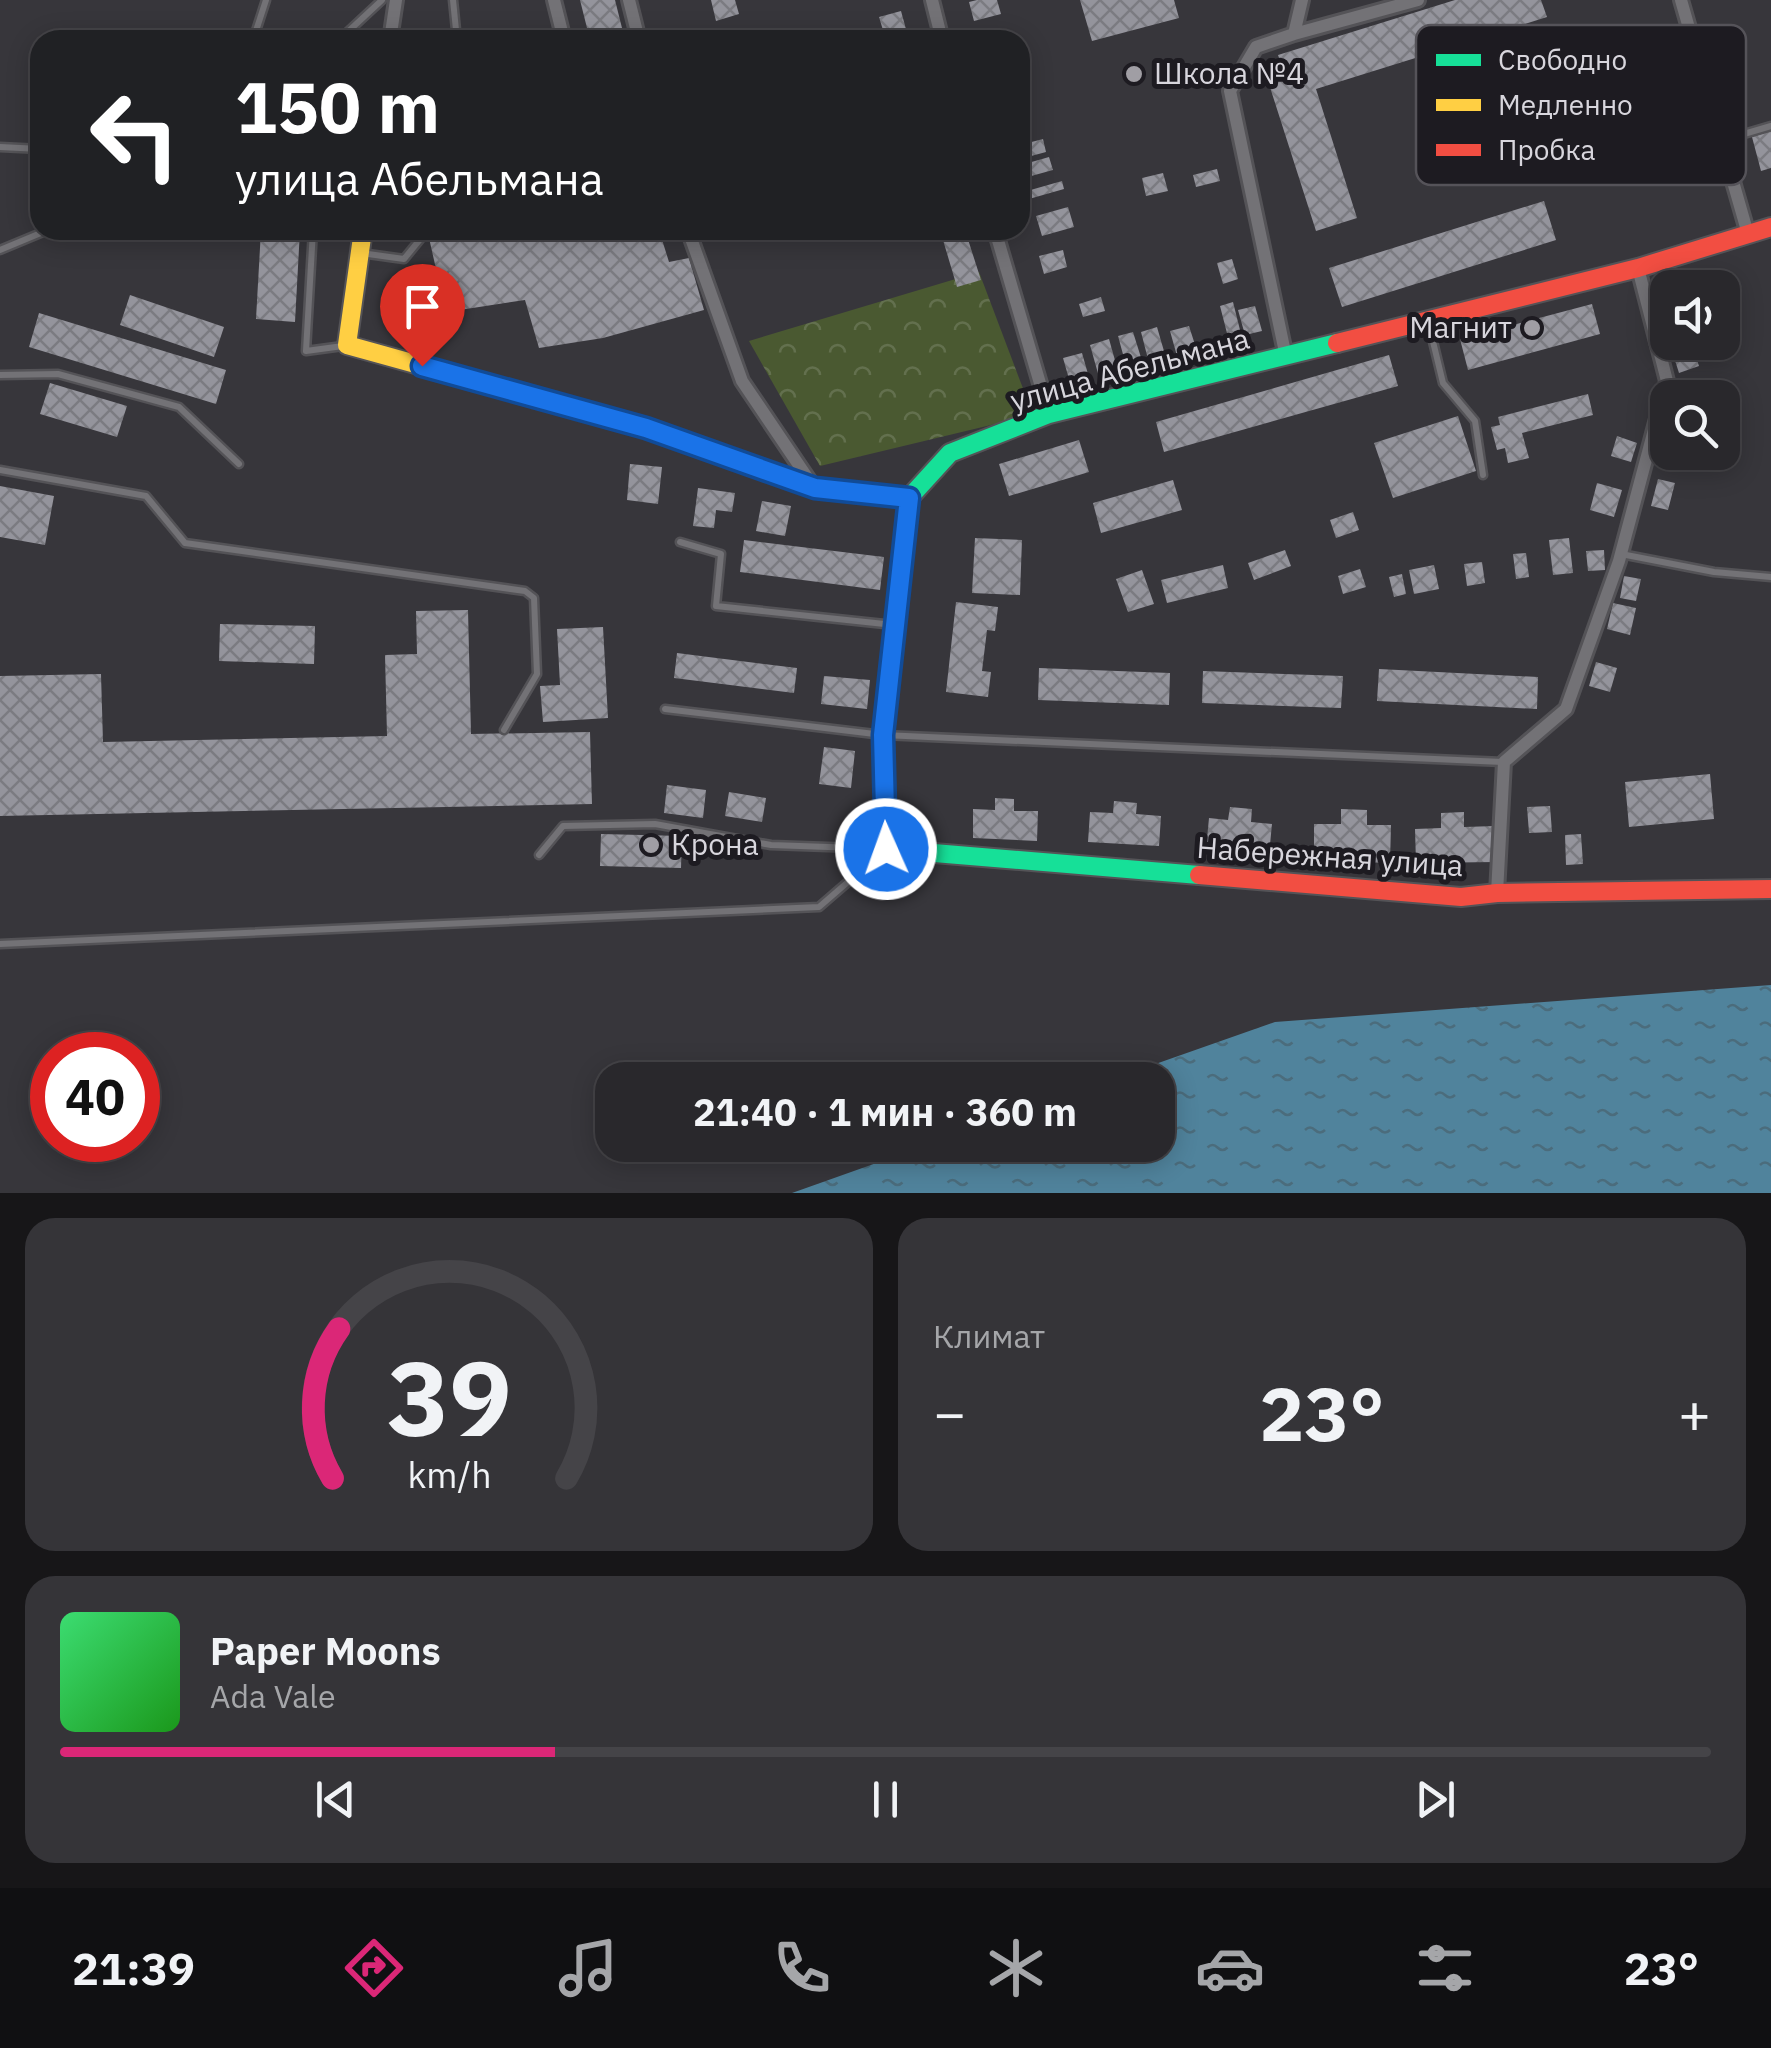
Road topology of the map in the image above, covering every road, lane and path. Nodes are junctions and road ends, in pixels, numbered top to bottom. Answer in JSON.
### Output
{"nodes":[{"id":1,"x":266,"y":0,"type":"edge"},
{"id":2,"x":382,"y":0,"type":"edge"},
{"id":3,"x":396,"y":0,"type":"edge"},
{"id":4,"x":453,"y":0,"type":"edge"},
{"id":5,"x":554,"y":0,"type":"edge"},
{"id":6,"x":629,"y":0,"type":"edge"},
{"id":7,"x":932,"y":0,"type":"edge"},
{"id":8,"x":1302,"y":0,"type":"edge"},
{"id":9,"x":1418,"y":0,"type":"edge"},
{"id":10,"x":1681,"y":0,"type":"edge"},
{"id":11,"x":1688,"y":25,"type":"edge"},
{"id":12,"x":256,"y":30,"type":"edge"},
{"id":13,"x":350,"y":30,"type":"edge"},
{"id":14,"x":392,"y":30,"type":"edge"},
{"id":15,"x":455,"y":30,"type":"edge"},
{"id":16,"x":562,"y":30,"type":"edge"},
{"id":17,"x":636,"y":30,"type":"edge"},
{"id":18,"x":940,"y":30,"type":"edge"},
{"id":19,"x":1294,"y":34,"type":"junction"},
{"id":20,"x":1771,"y":126,"type":"edge"},
{"id":21,"x":1746,"y":133,"type":"edge"},
{"id":22,"x":0,"y":146,"type":"edge"},
{"id":23,"x":30,"y":148,"type":"edge"},
{"id":24,"x":1733,"y":185,"type":"edge"},
{"id":25,"x":1771,"y":227,"type":"edge"},
{"id":26,"x":1748,"y":234,"type":"junction"},
{"id":27,"x":30,"y":238,"type":"edge"},
{"id":28,"x":312,"y":240,"type":"edge"},
{"id":29,"x":362,"y":240,"type":"edge"},
{"id":30,"x":420,"y":240,"type":"edge"},
{"id":31,"x":692,"y":240,"type":"edge"},
{"id":32,"x":999,"y":240,"type":"edge"},
{"id":33,"x":0,"y":250,"type":"edge"},
{"id":34,"x":360,"y":252,"type":"junction"},
{"id":35,"x":1638,"y":268,"type":"junction"},
{"id":36,"x":1428,"y":322,"type":"junction"},
{"id":37,"x":347,"y":345,"type":"junction"},
{"id":38,"x":1286,"y":357,"type":"junction"},
{"id":39,"x":0,"y":375,"type":"edge"},
{"id":40,"x":1049,"y":414,"type":"junction"},
{"id":41,"x":239,"y":464,"type":"dead end"},
{"id":42,"x":0,"y":470,"type":"edge"},
{"id":43,"x":1483,"y":474,"type":"dead end"},
{"id":44,"x":815,"y":488,"type":"junction"},
{"id":45,"x":909,"y":498,"type":"junction"},
{"id":46,"x":680,"y":542,"type":"dead end"},
{"id":47,"x":1620,"y":554,"type":"junction"},
{"id":48,"x":1771,"y":576,"type":"edge"},
{"id":49,"x":895,"y":625,"type":"junction"},
{"id":50,"x":665,"y":709,"type":"dead end"},
{"id":51,"x":504,"y":730,"type":"dead end"},
{"id":52,"x":883,"y":735,"type":"junction"},
{"id":53,"x":1504,"y":762,"type":"junction"},
{"id":54,"x":886,"y":849,"type":"junction"},
{"id":55,"x":539,"y":856,"type":"dead end"},
{"id":56,"x":1771,"y":889,"type":"edge"},
{"id":57,"x":1497,"y":893,"type":"junction"},
{"id":58,"x":0,"y":944,"type":"edge"}],
"edges":[{"from":1,"to":12,"type":"lane"},
{"from":2,"to":13,"type":"lane"},
{"from":3,"to":14,"type":"street"},
{"from":4,"to":15,"type":"lane"},
{"from":5,"to":16,"type":"street"},
{"from":6,"to":17,"type":"street"},
{"from":7,"to":18,"type":"street"},
{"from":8,"to":19,"type":"street"},
{"from":9,"to":19,"type":"street"},
{"from":10,"to":11,"type":"street"},
{"from":19,"to":38,"type":"street"},
{"from":20,"to":21,"type":"lane"},
{"from":22,"to":23,"type":"lane"},
{"from":24,"to":26,"type":"street"},
{"from":25,"to":26,"type":"street","name":"улица Абельмана"},
{"from":26,"to":35,"type":"street","name":"улица Абельмана"},
{"from":27,"to":33,"type":"lane"},
{"from":28,"to":37,"type":"lane"},
{"from":29,"to":34,"type":"street"},
{"from":30,"to":34,"type":"lane"},
{"from":31,"to":44,"type":"street"},
{"from":32,"to":40,"type":"street"},
{"from":34,"to":37,"type":"street"},
{"from":35,"to":36,"type":"street","name":"улица Абельмана"},
{"from":35,"to":47,"type":"street"},
{"from":36,"to":38,"type":"street","name":"улица Абельмана"},
{"from":36,"to":43,"type":"lane"},
{"from":37,"to":44,"type":"street"},
{"from":38,"to":40,"type":"street","name":"улица Абельмана"},
{"from":39,"to":41,"type":"lane"},
{"from":40,"to":45,"type":"street","name":"улица Абельмана"},
{"from":42,"to":51,"type":"lane"},
{"from":44,"to":45,"type":"street"},
{"from":45,"to":49,"type":"street"},
{"from":46,"to":49,"type":"lane"},
{"from":47,"to":48,"type":"lane"},
{"from":47,"to":53,"type":"street"},
{"from":49,"to":52,"type":"street"},
{"from":50,"to":52,"type":"lane"},
{"from":52,"to":53,"type":"lane"},
{"from":52,"to":54,"type":"street"},
{"from":53,"to":57,"type":"street"},
{"from":54,"to":55,"type":"lane"},
{"from":54,"to":57,"type":"street","name":"Набережная улица"},
{"from":54,"to":58,"type":"lane"},
{"from":56,"to":57,"type":"street","name":"Набережная улица"}]}
